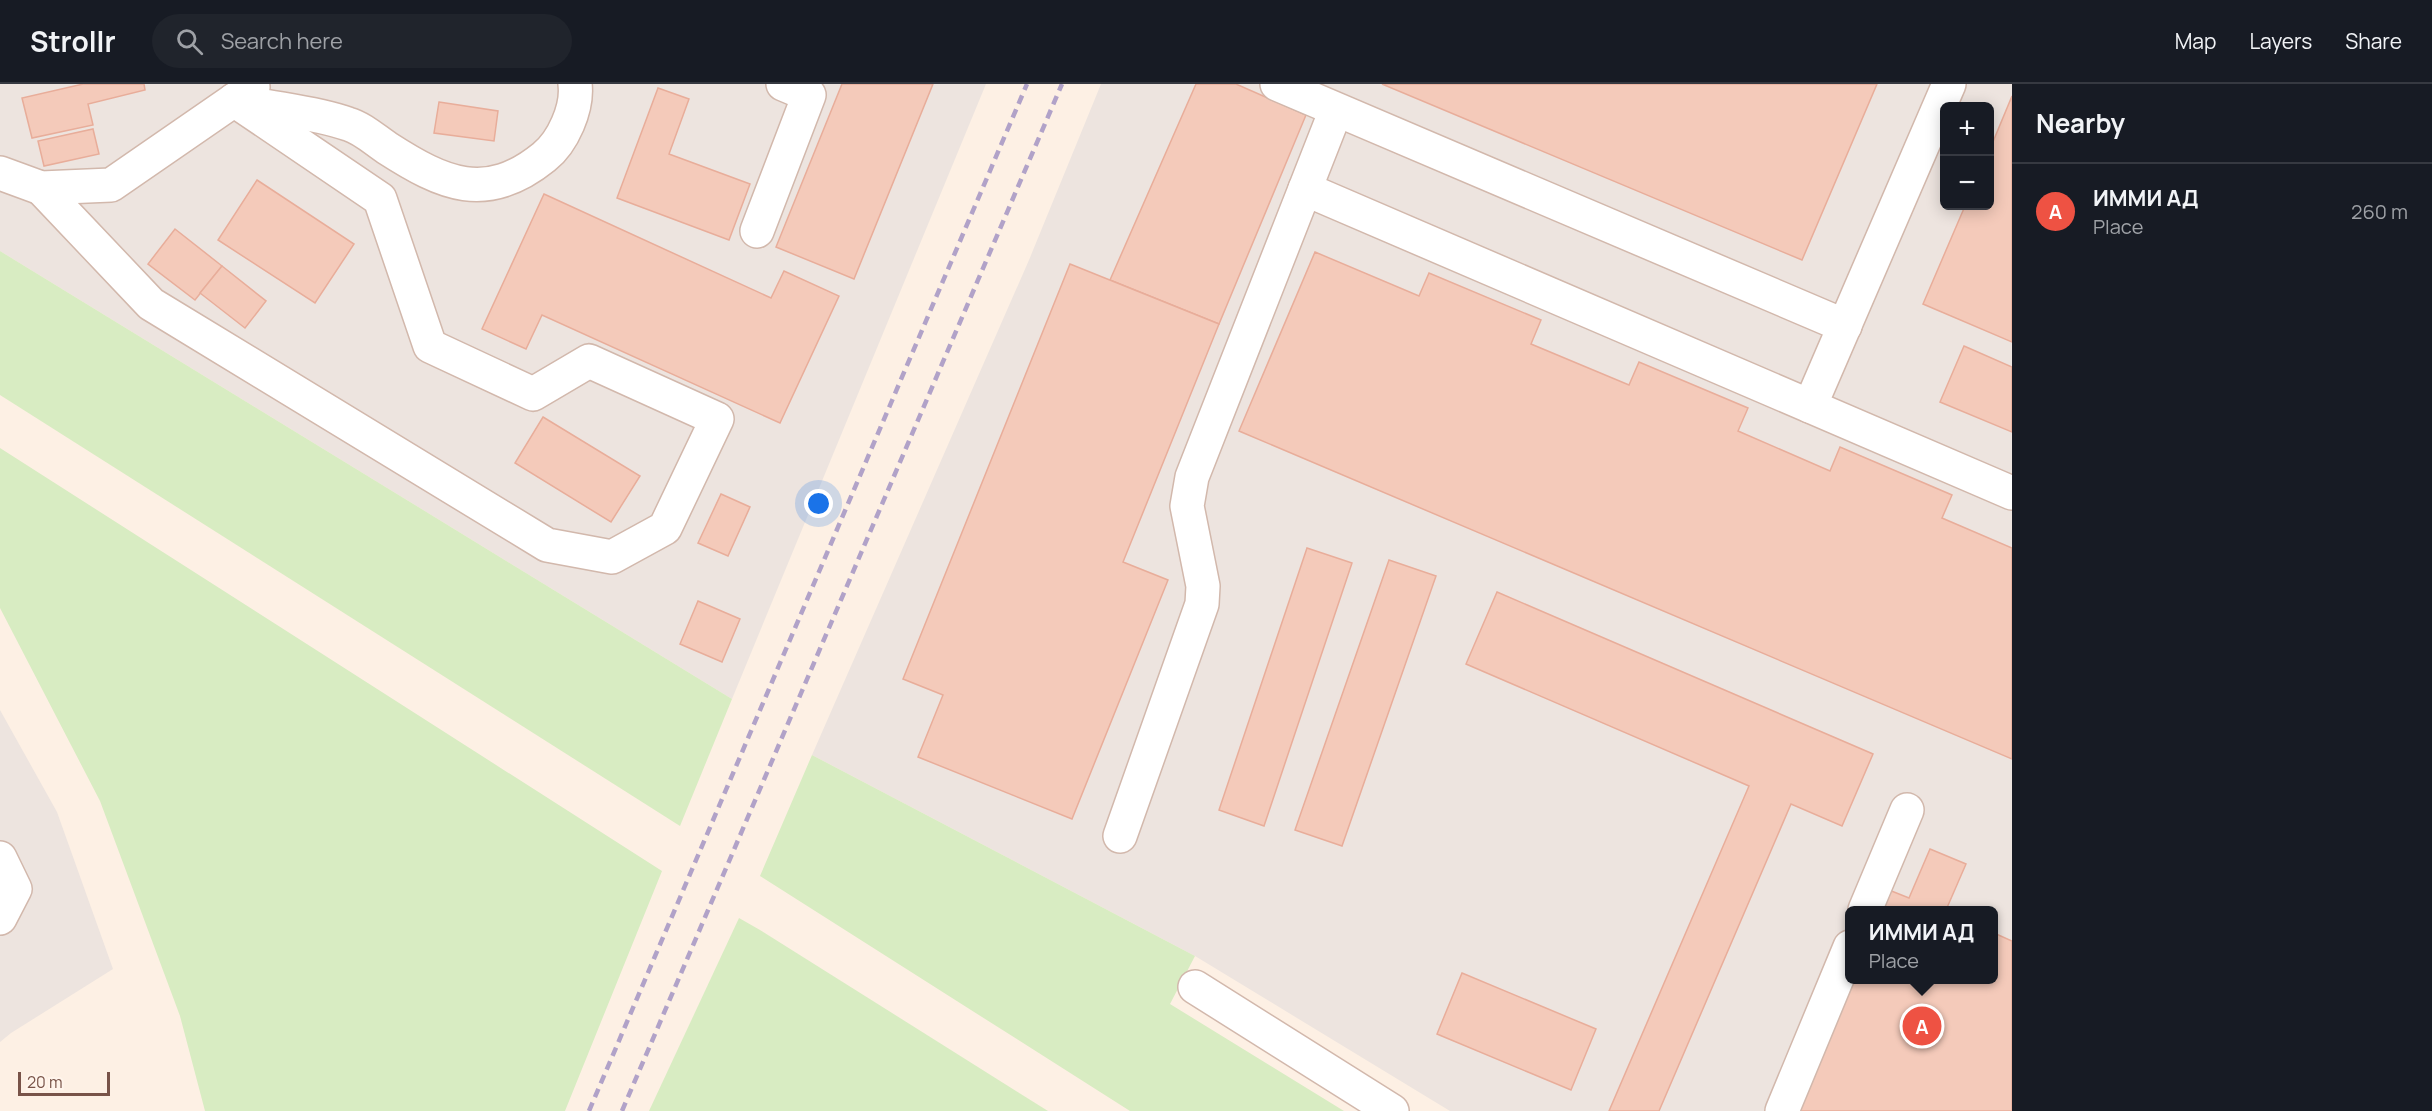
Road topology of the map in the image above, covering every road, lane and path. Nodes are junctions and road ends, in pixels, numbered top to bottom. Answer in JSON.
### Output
{"nodes":[{"id":1,"x":575,"y":84,"type":"edge"},
{"id":2,"x":783,"y":84,"type":"edge"},
{"id":3,"x":1277,"y":84,"type":"edge"},
{"id":4,"x":1949,"y":84,"type":"edge"},
{"id":5,"x":246,"y":92,"type":"edge"},
{"id":6,"x":1336,"y":110,"type":"junction"},
{"id":7,"x":0,"y":173,"type":"edge"},
{"id":8,"x":41,"y":188,"type":"junction"},
{"id":9,"x":1305,"y":189,"type":"junction"},
{"id":10,"x":757,"y":231,"type":"dead end"},
{"id":11,"x":1845,"y":326,"type":"junction"},
{"id":12,"x":1810,"y":406,"type":"junction"},
{"id":13,"x":2012,"y":493,"type":"edge"},
{"id":14,"x":1907,"y":810,"type":"dead end"},
{"id":15,"x":1120,"y":837,"type":"dead end"},
{"id":16,"x":0,"y":858,"type":"edge"},
{"id":17,"x":1867,"y":906,"type":"edge"},
{"id":18,"x":0,"y":918,"type":"edge"},
{"id":19,"x":1845,"y":959,"type":"edge"},
{"id":20,"x":1195,"y":987,"type":"dead end"},
{"id":21,"x":1392,"y":1111,"type":"edge"},
{"id":22,"x":1782,"y":1111,"type":"edge"}],
"edges":[{"from":1,"to":5,"type":"street"},
{"from":2,"to":10,"type":"street"},
{"from":3,"to":6,"type":"street"},
{"from":4,"to":11,"type":"street"},
{"from":5,"to":8,"type":"street"},
{"from":5,"to":8,"type":"street"},
{"from":6,"to":9,"type":"street"},
{"from":6,"to":11,"type":"street"},
{"from":7,"to":8,"type":"street"},
{"from":9,"to":12,"type":"street"},
{"from":9,"to":15,"type":"street"},
{"from":11,"to":12,"type":"street"},
{"from":12,"to":13,"type":"street"},
{"from":14,"to":17,"type":"street"},
{"from":16,"to":18,"type":"street"},
{"from":19,"to":22,"type":"street"},
{"from":20,"to":21,"type":"street"}]}
